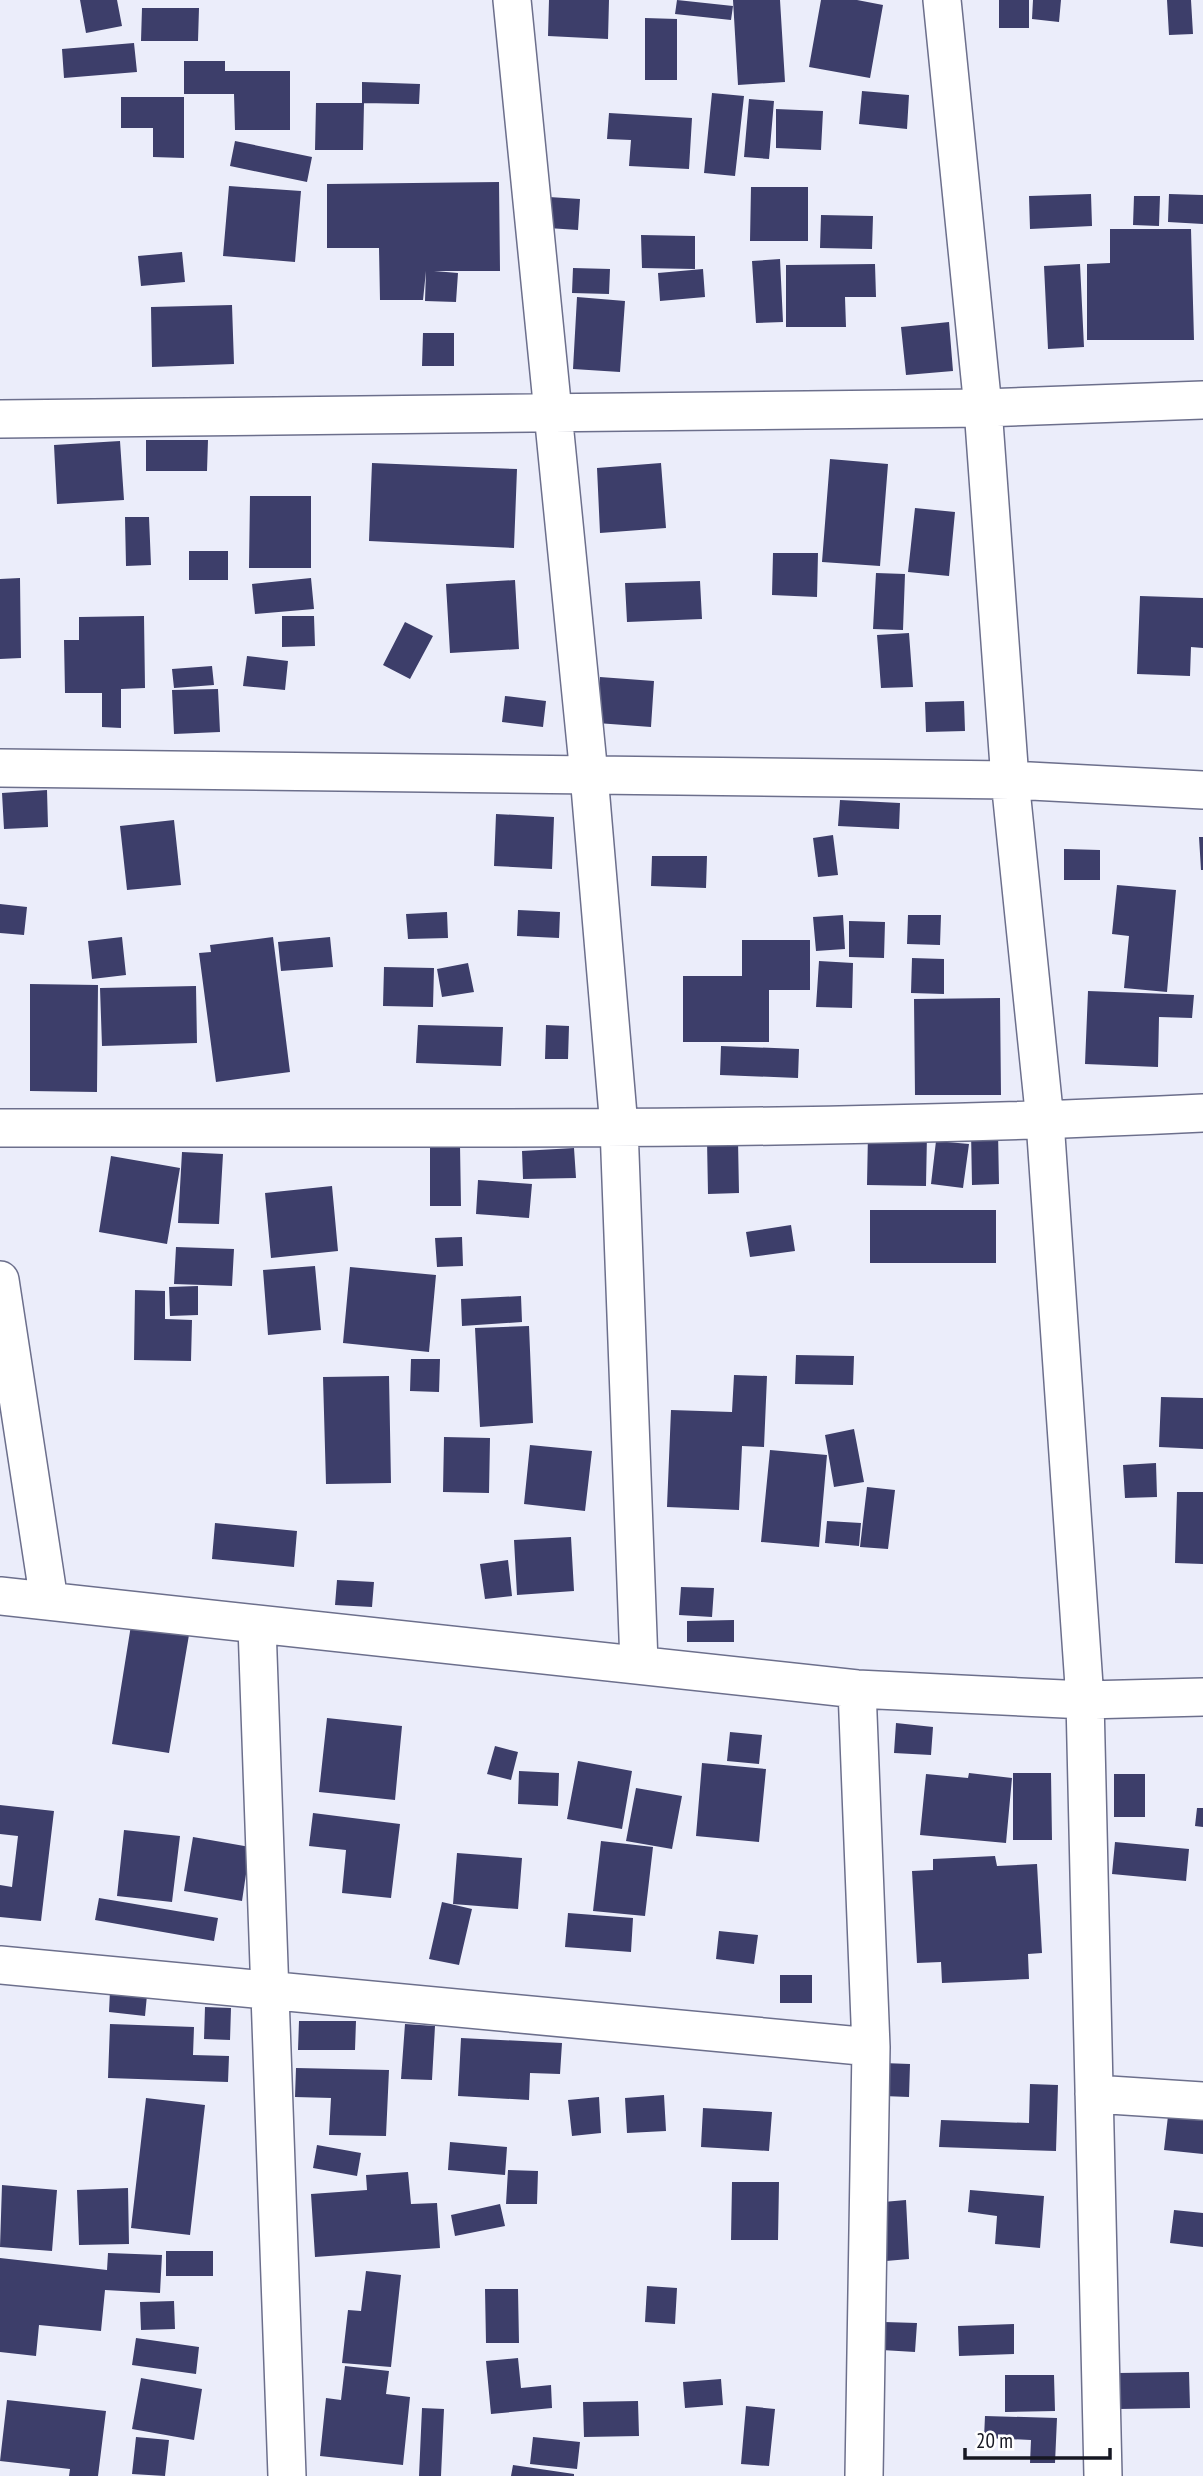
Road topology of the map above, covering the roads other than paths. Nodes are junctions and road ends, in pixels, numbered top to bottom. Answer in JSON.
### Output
{"nodes":[{"id":1,"x":512,"y":0,"type":"edge"},
{"id":2,"x":942,"y":0,"type":"edge"},
{"id":3,"x":1203,"y":400,"type":"edge"},
{"id":4,"x":983,"y":408,"type":"junction"},
{"id":5,"x":554,"y":412,"type":"junction"},
{"id":6,"x":0,"y":419,"type":"edge"},
{"id":7,"x":0,"y":768,"type":"edge"},
{"id":8,"x":589,"y":775,"type":"junction"},
{"id":9,"x":1010,"y":780,"type":"junction"},
{"id":10,"x":1203,"y":790,"type":"edge"},
{"id":11,"x":1203,"y":1113,"type":"edge"},
{"id":12,"x":1045,"y":1121,"type":"junction"},
{"id":13,"x":619,"y":1127,"type":"junction"},
{"id":14,"x":0,"y":1128,"type":"edge"},
{"id":15,"x":0,"y":1280,"type":"edge"},
{"id":16,"x":0,"y":1596,"type":"edge"},
{"id":17,"x":48,"y":1601,"type":"junction"},
{"id":18,"x":257,"y":1626,"type":"junction"},
{"id":19,"x":639,"y":1663,"type":"junction"},
{"id":20,"x":857,"y":1689,"type":"junction"},
{"id":21,"x":1203,"y":1697,"type":"edge"},
{"id":22,"x":1085,"y":1700,"type":"junction"},
{"id":23,"x":0,"y":1965,"type":"edge"},
{"id":24,"x":272,"y":1988,"type":"junction"},
{"id":25,"x":871,"y":2047,"type":"junction"},
{"id":26,"x":1094,"y":2094,"type":"junction"},
{"id":27,"x":1203,"y":2101,"type":"edge"},
{"id":28,"x":288,"y":2476,"type":"edge"},
{"id":29,"x":864,"y":2476,"type":"edge"},
{"id":30,"x":1103,"y":2476,"type":"edge"}],
"edges":[{"from":1,"to":5,"type":"street"},
{"from":2,"to":4,"type":"street"},
{"from":3,"to":4,"type":"street"},
{"from":4,"to":5,"type":"street"},
{"from":4,"to":9,"type":"street"},
{"from":5,"to":6,"type":"street"},
{"from":5,"to":8,"type":"street"},
{"from":7,"to":8,"type":"street"},
{"from":8,"to":9,"type":"street"},
{"from":8,"to":13,"type":"street"},
{"from":9,"to":10,"type":"street"},
{"from":9,"to":12,"type":"street"},
{"from":11,"to":12,"type":"street"},
{"from":12,"to":13,"type":"street"},
{"from":12,"to":22,"type":"street"},
{"from":13,"to":14,"type":"street"},
{"from":13,"to":19,"type":"street"},
{"from":15,"to":17,"type":"street"},
{"from":16,"to":17,"type":"street"},
{"from":17,"to":18,"type":"street"},
{"from":18,"to":19,"type":"street"},
{"from":18,"to":24,"type":"street"},
{"from":19,"to":20,"type":"street"},
{"from":20,"to":22,"type":"street"},
{"from":20,"to":25,"type":"street"},
{"from":21,"to":22,"type":"street"},
{"from":22,"to":26,"type":"street"},
{"from":23,"to":24,"type":"street"},
{"from":24,"to":25,"type":"street"},
{"from":24,"to":28,"type":"street"},
{"from":25,"to":29,"type":"street"},
{"from":26,"to":27,"type":"street"},
{"from":26,"to":30,"type":"street"}]}
